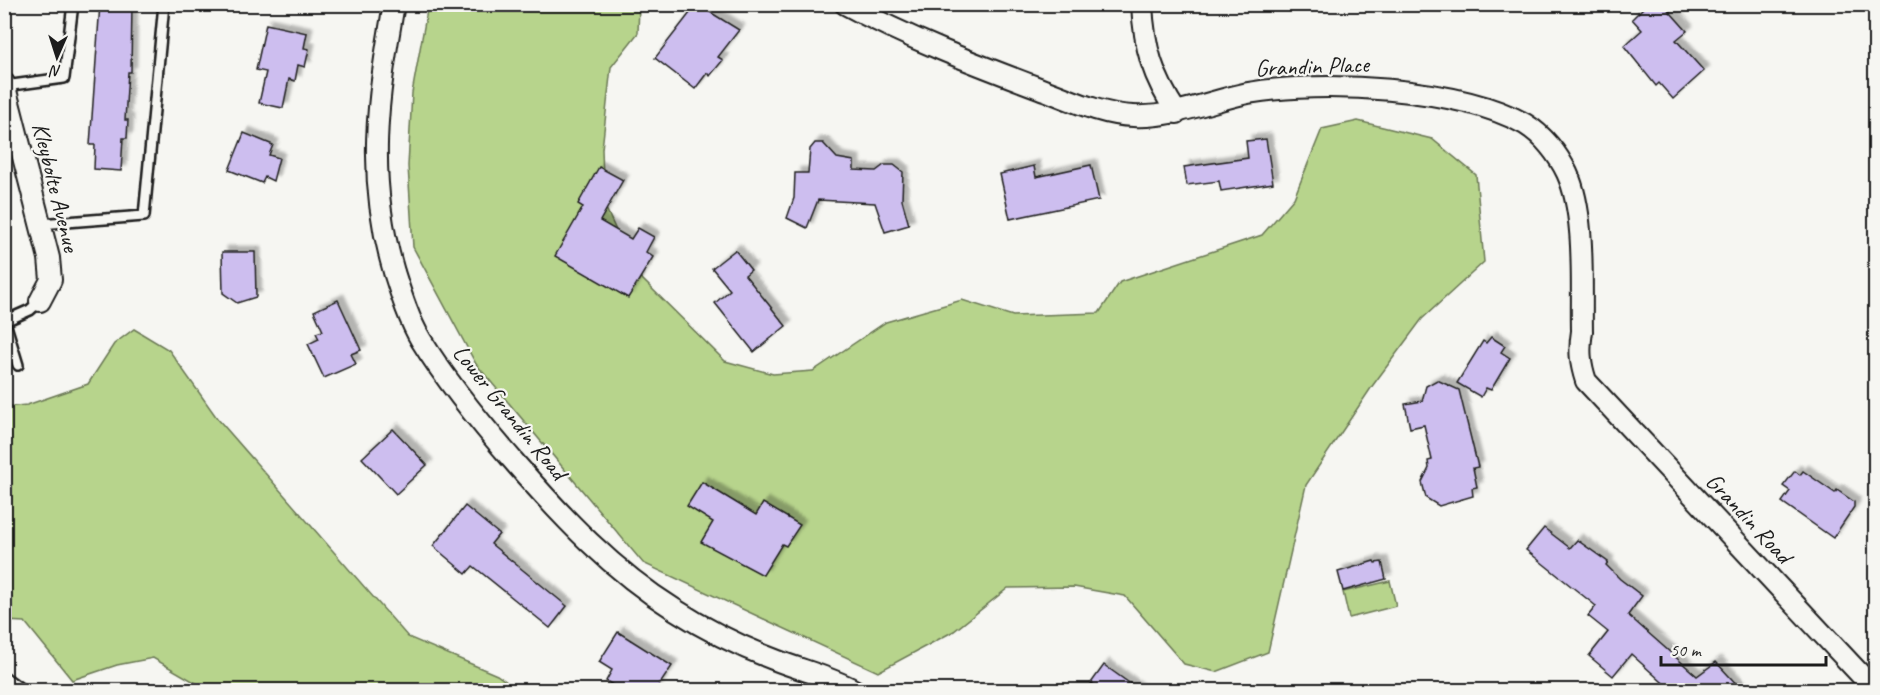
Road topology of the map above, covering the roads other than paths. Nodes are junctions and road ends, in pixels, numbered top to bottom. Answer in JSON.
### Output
{"nodes":[{"id":1,"x":73,"y":4,"type":"edge"},
{"id":2,"x":164,"y":4,"type":"edge"},
{"id":3,"x":394,"y":4,"type":"edge"},
{"id":4,"x":845,"y":4,"type":"edge"},
{"id":5,"x":1142,"y":4,"type":"edge"},
{"id":6,"x":6,"y":94,"type":"edge"},
{"id":7,"x":1177,"y":113,"type":"junction"},
{"id":8,"x":40,"y":224,"type":"junction"},
{"id":9,"x":40,"y":301,"type":"joint"},
{"id":10,"x":5,"y":320,"type":"edge"},
{"id":11,"x":18,"y":365,"type":"dead end"},
{"id":12,"x":1586,"y":381,"type":"joint"},
{"id":13,"x":4,"y":677,"type":"edge"},
{"id":14,"x":816,"y":683,"type":"edge"},
{"id":15,"x":22,"y":690,"type":"edge"},
{"id":16,"x":854,"y":690,"type":"edge"},
{"id":17,"x":1875,"y":690,"type":"edge"}],
"edges":[{"from":1,"to":6,"type":"lane"},
{"from":2,"to":8,"type":"lane"},
{"from":3,"to":14,"type":"street","name":"Lower Grandin Road"},
{"from":4,"to":7,"type":"street","name":"Grandin Place"},
{"from":5,"to":7,"type":"street"},
{"from":6,"to":8,"type":"street","name":"Kleybolte Avenue"},
{"from":7,"to":12,"type":"street","name":"Grandin Place"},
{"from":8,"to":9,"type":"street","name":"Kleybolte Avenue"},
{"from":9,"to":10,"type":"lane"},
{"from":10,"to":11,"type":"lane"},
{"from":12,"to":17,"type":"street","name":"Grandin Road"},
{"from":13,"to":15,"type":"lane"},
{"from":14,"to":16,"type":"street","name":"Lower Grandin Road"}]}
